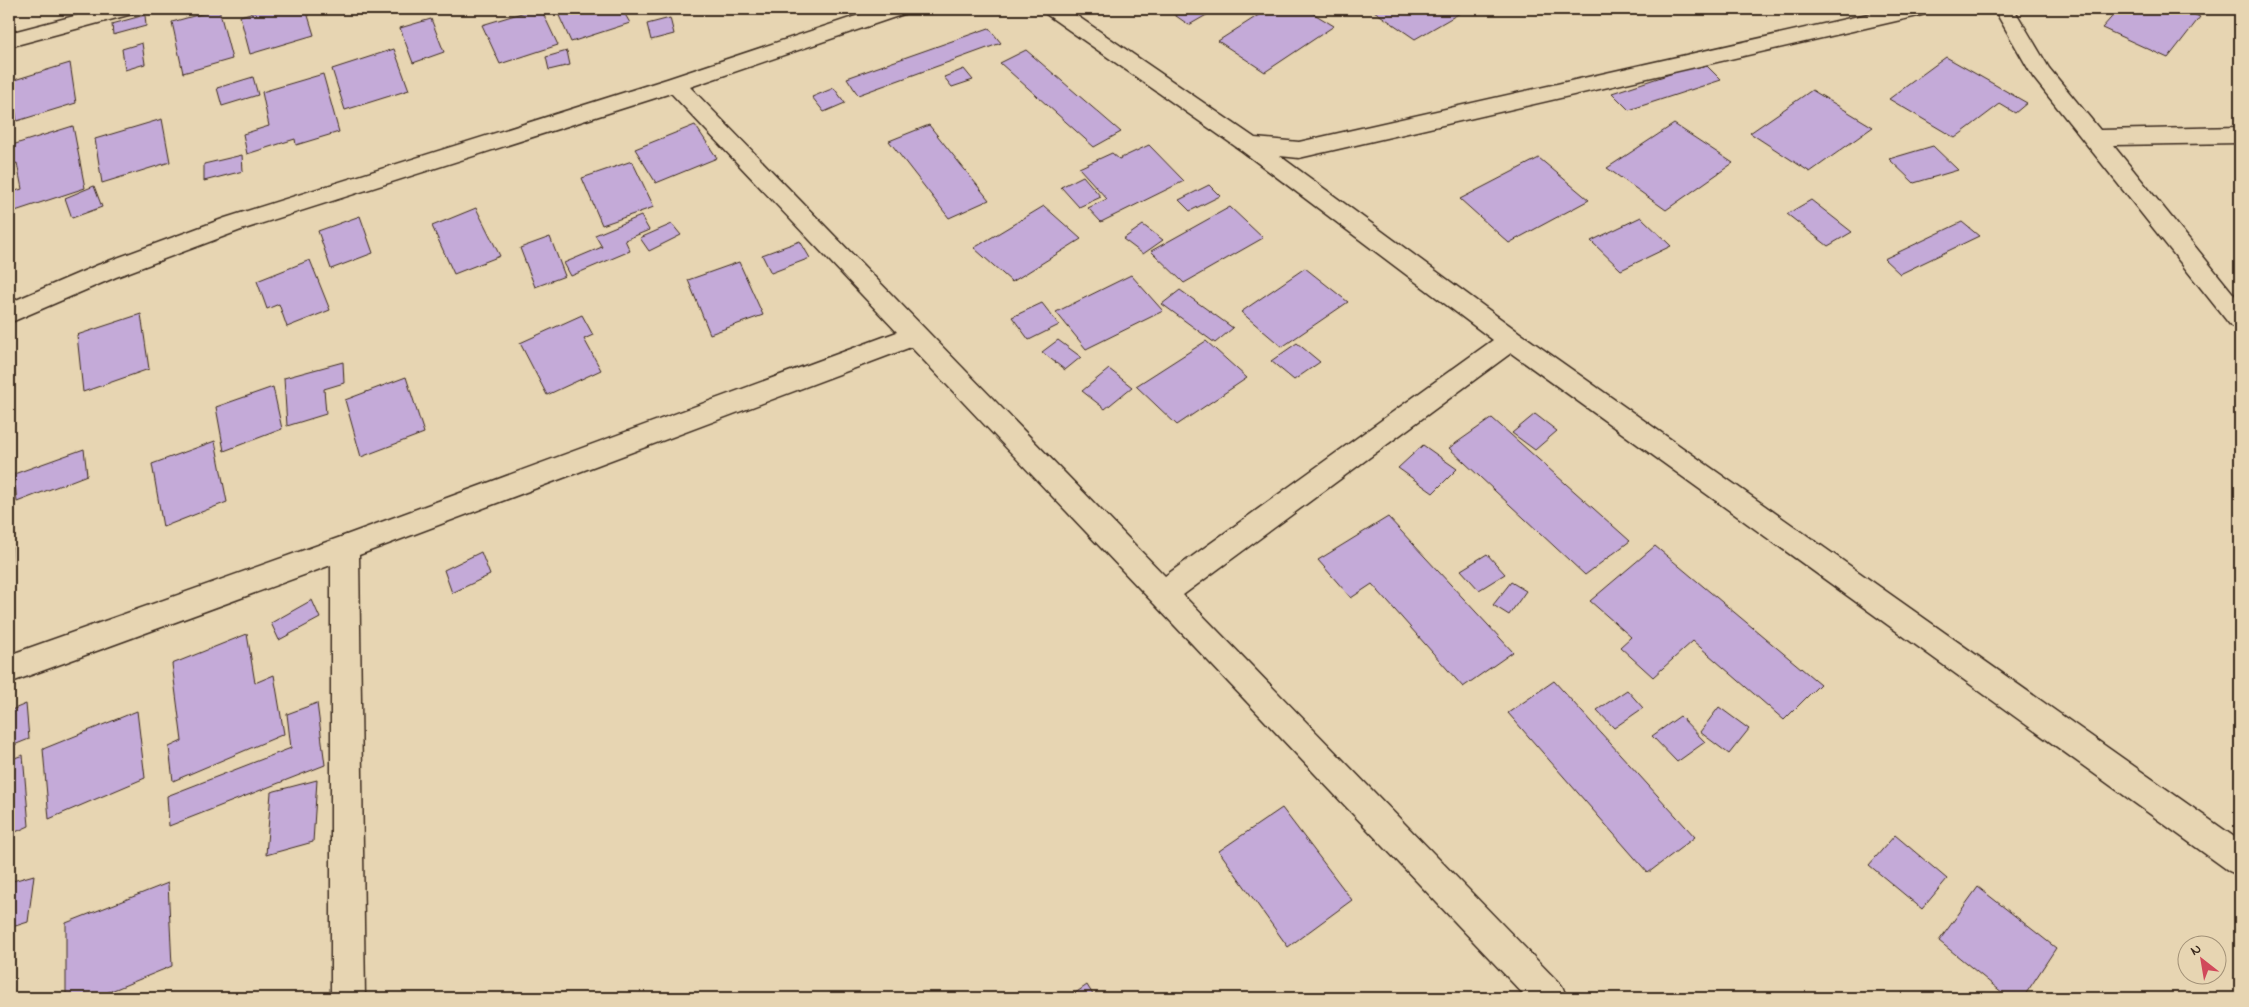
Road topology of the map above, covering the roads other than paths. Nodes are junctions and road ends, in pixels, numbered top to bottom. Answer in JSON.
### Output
{"nodes":[{"id":1,"x":125,"y":9,"type":"edge"},
{"id":2,"x":897,"y":9,"type":"edge"},
{"id":3,"x":1053,"y":9,"type":"edge"},
{"id":4,"x":1918,"y":9,"type":"edge"},
{"id":5,"x":2004,"y":9,"type":"edge"},
{"id":6,"x":9,"y":40,"type":"edge"},
{"id":7,"x":675,"y":84,"type":"junction"},
{"id":8,"x":2240,"y":135,"type":"edge"},
{"id":9,"x":2095,"y":138,"type":"junction"},
{"id":10,"x":1250,"y":145,"type":"junction"},
{"id":11,"x":9,"y":313,"type":"edge"},
{"id":12,"x":2240,"y":320,"type":"edge"},
{"id":13,"x":915,"y":335,"type":"junction"},
{"id":14,"x":1512,"y":340,"type":"junction"},
{"id":15,"x":345,"y":548,"type":"junction"},
{"id":16,"x":1162,"y":594,"type":"junction"},
{"id":17,"x":9,"y":669,"type":"edge"},
{"id":18,"x":2240,"y":860,"type":"edge"},
{"id":19,"x":348,"y":998,"type":"edge"},
{"id":20,"x":1550,"y":998,"type":"edge"}],
"edges":[{"from":1,"to":6,"type":"street"},
{"from":2,"to":7,"type":"street"},
{"from":3,"to":10,"type":"street"},
{"from":4,"to":10,"type":"street"},
{"from":5,"to":9,"type":"street"},
{"from":7,"to":11,"type":"street"},
{"from":7,"to":13,"type":"street"},
{"from":8,"to":9,"type":"street"},
{"from":9,"to":12,"type":"street"},
{"from":10,"to":14,"type":"street"},
{"from":13,"to":15,"type":"street"},
{"from":13,"to":16,"type":"street"},
{"from":14,"to":16,"type":"street"},
{"from":14,"to":18,"type":"street"},
{"from":15,"to":17,"type":"street"},
{"from":15,"to":19,"type":"street"},
{"from":16,"to":20,"type":"street"}]}
